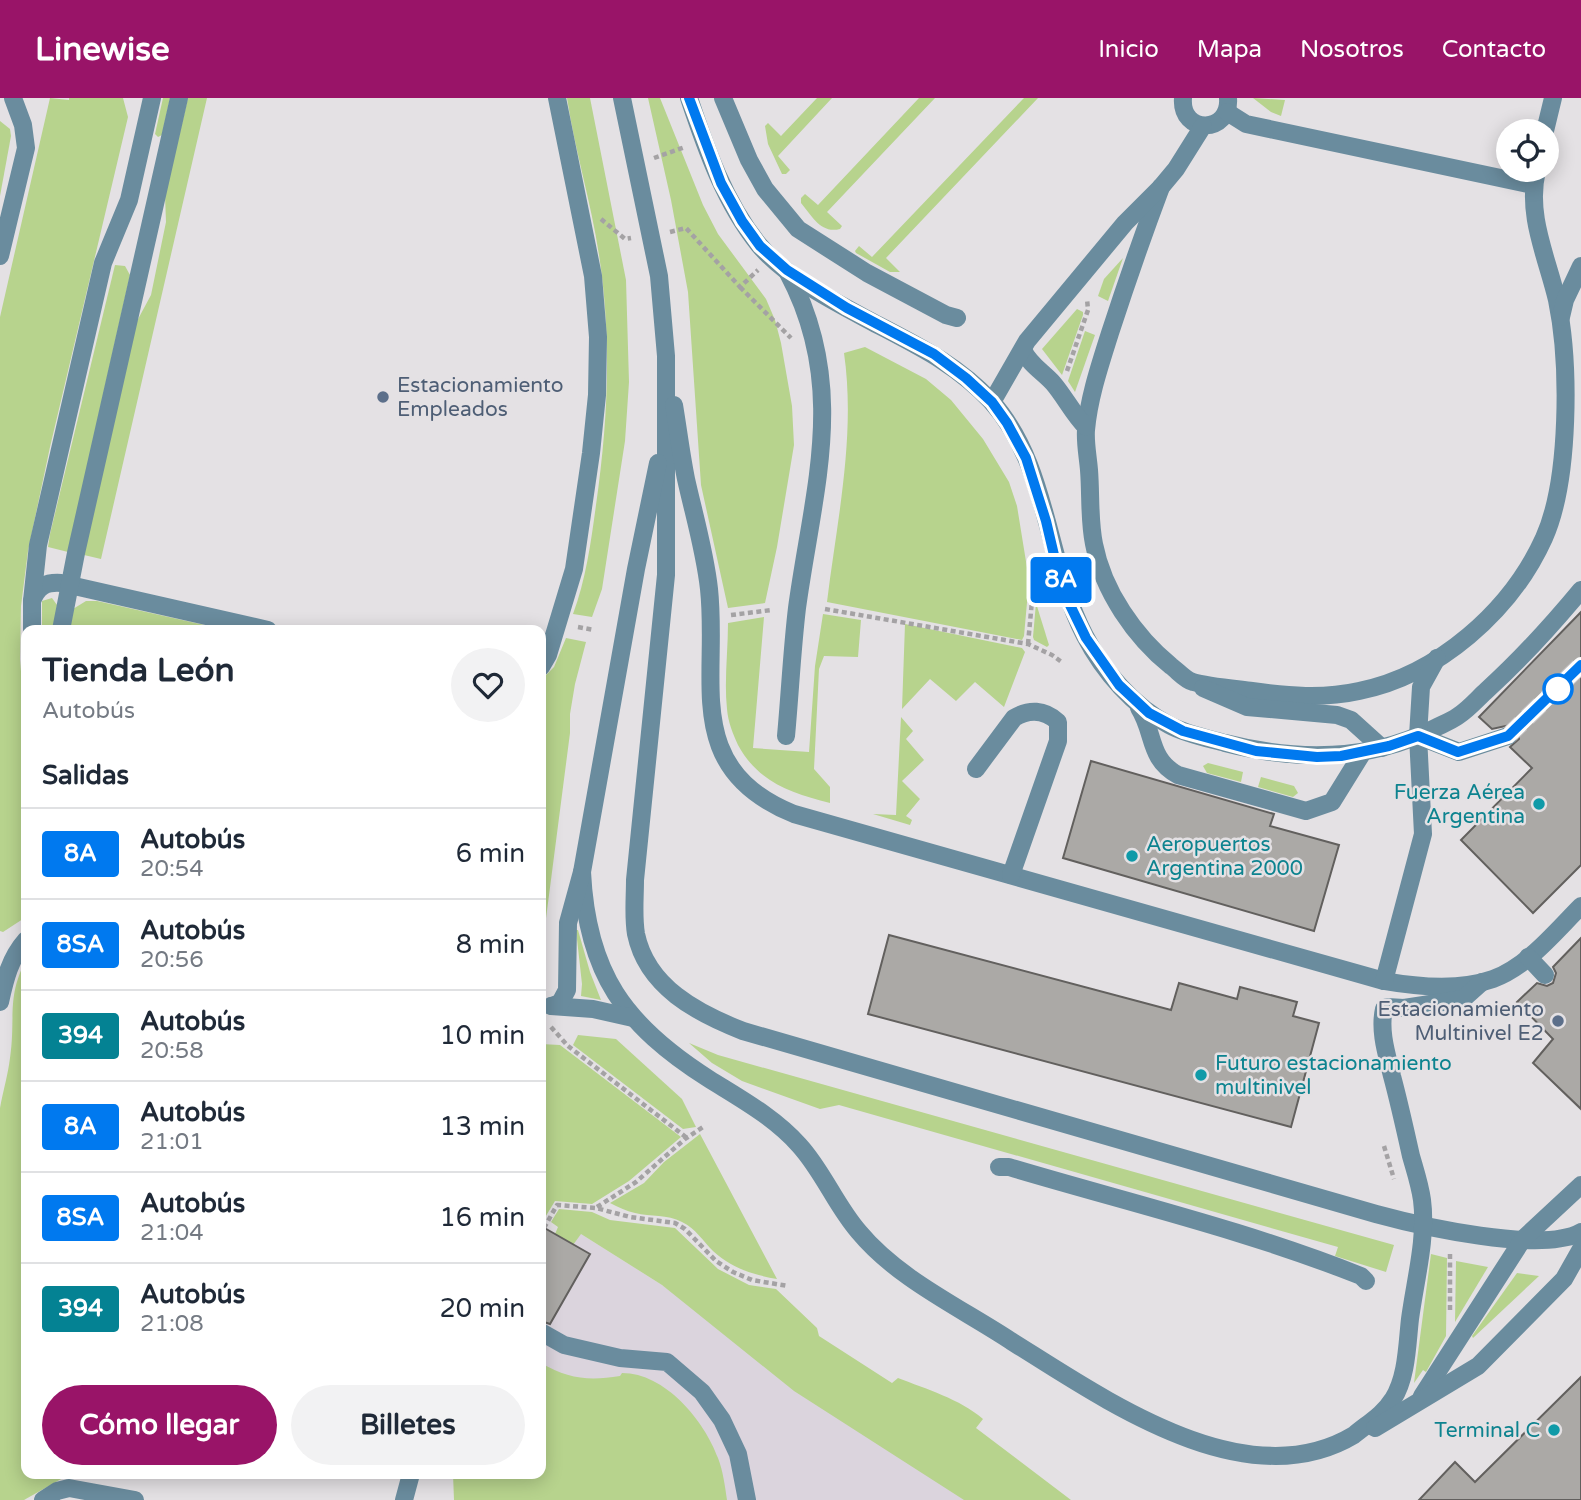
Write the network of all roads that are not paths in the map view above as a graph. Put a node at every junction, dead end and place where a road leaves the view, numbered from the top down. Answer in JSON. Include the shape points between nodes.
{"nodes":[{"id":1,"x":13,"y":98,"type":"edge"},
{"id":2,"x":152,"y":98,"type":"edge"},
{"id":3,"x":179,"y":98,"type":"edge"},
{"id":4,"x":557,"y":98,"type":"edge"},
{"id":5,"x":622,"y":98,"type":"edge"},
{"id":6,"x":689,"y":98,"type":"edge"},
{"id":7,"x":723,"y":98,"type":"edge"},
{"id":8,"x":1183,"y":98,"type":"edge"},
{"id":9,"x":1553,"y":98,"type":"edge"},
{"id":10,"x":1227,"y":105,"type":"edge"},
{"id":11,"x":1548,"y":119,"type":"edge"},
{"id":12,"x":1203,"y":126,"type":"junction"},
{"id":13,"x":1496,"y":170,"type":"edge"},
{"id":14,"x":1535,"y":182,"type":"edge"},
{"id":15,"x":1161,"y":187,"type":"junction"},
{"id":16,"x":129,"y":200,"type":"junction"},
{"id":17,"x":154,"y":205,"type":"junction"},
{"id":18,"x":0,"y":256,"type":"edge"},
{"id":19,"x":1581,"y":266,"type":"edge"},
{"id":20,"x":787,"y":270,"type":"junction"},
{"id":21,"x":957,"y":318,"type":"dead end"},
{"id":22,"x":1560,"y":321,"type":"junction"},
{"id":23,"x":1023,"y":350,"type":"junction"},
{"id":24,"x":666,"y":356,"type":"junction"},
{"id":25,"x":992,"y":402,"type":"junction"},
{"id":26,"x":1086,"y":428,"type":"junction"},
{"id":27,"x":666,"y":429,"type":"junction"},
{"id":28,"x":69,"y":584,"type":"junction"},
{"id":29,"x":1581,"y":590,"type":"edge"},
{"id":30,"x":32,"y":601,"type":"junction"},
{"id":31,"x":32,"y":625,"type":"edge"},
{"id":32,"x":62,"y":625,"type":"edge"},
{"id":33,"x":246,"y":625,"type":"edge"},
{"id":34,"x":1438,"y":657,"type":"junction"},
{"id":35,"x":546,"y":658,"type":"edge"},
{"id":36,"x":1191,"y":682,"type":"junction"},
{"id":37,"x":1136,"y":702,"type":"junction"},
{"id":38,"x":786,"y":736,"type":"dead end"},
{"id":39,"x":1418,"y":736,"type":"junction"},
{"id":40,"x":1508,"y":736,"type":"tunnel mouth"},
{"id":41,"x":1382,"y":748,"type":"junction"},
{"id":42,"x":1363,"y":752,"type":"junction"},
{"id":43,"x":976,"y":769,"type":"dead end"},
{"id":44,"x":582,"y":872,"type":"junction"},
{"id":45,"x":1011,"y":875,"type":"junction"},
{"id":46,"x":1581,"y":906,"type":"edge"},
{"id":47,"x":21,"y":946,"type":"edge"},
{"id":48,"x":1528,"y":957,"type":"junction"},
{"id":49,"x":1545,"y":975,"type":"dead end"},
{"id":50,"x":1384,"y":981,"type":"junction"},
{"id":51,"x":1482,"y":982,"type":"junction"},
{"id":52,"x":0,"y":1002,"type":"edge"},
{"id":53,"x":547,"y":1006,"type":"edge"},
{"id":54,"x":633,"y":1018,"type":"junction"},
{"id":55,"x":999,"y":1167,"type":"dead end"},
{"id":56,"x":1581,"y":1185,"type":"edge"},
{"id":57,"x":1423,"y":1226,"type":"junction"},
{"id":58,"x":1581,"y":1232,"type":"edge"},
{"id":59,"x":1523,"y":1239,"type":"junction"},
{"id":60,"x":1581,"y":1249,"type":"edge"},
{"id":61,"x":1366,"y":1281,"type":"dead end"},
{"id":62,"x":546,"y":1335,"type":"edge"},
{"id":63,"x":1407,"y":1409,"type":"junction"},
{"id":64,"x":1338,"y":1448,"type":"junction"},
{"id":65,"x":410,"y":1479,"type":"edge"},
{"id":66,"x":43,"y":1500,"type":"edge"},
{"id":67,"x":135,"y":1500,"type":"edge"},
{"id":68,"x":404,"y":1500,"type":"edge"},
{"id":69,"x":747,"y":1500,"type":"edge"}],
"edges":[{"from":1,"to":18,"type":"street","via":[[26,148]]},
{"from":2,"to":16,"type":"street"},
{"from":3,"to":17,"type":"street"},
{"from":4,"to":35,"type":"street","via":[[593,276],[597,395],[564,626]]},
{"from":5,"to":24,"type":"street","via":[[659,276]]},
{"from":6,"to":20,"type":"street","via":[[721,183],[742,221],[760,246]]},
{"from":7,"to":21,"type":"street","via":[[749,160],[798,229],[867,273]]},
{"from":8,"to":12,"type":"street","via":[[1185,113]]},
{"from":9,"to":11,"type":"street"},
{"from":10,"to":12,"type":"street","via":[[1217,122]]},
{"from":10,"to":13,"type":"street","via":[[1246,124]]},
{"from":12,"to":15,"type":"street"},
{"from":14,"to":22,"type":"street","via":[[1535,214]]},
{"from":15,"to":23,"type":"street","via":[[1125,223]]},
{"from":15,"to":26,"type":"street","via":[[1094,383]]},
{"from":16,"to":17,"type":"street"},
{"from":16,"to":30,"type":"street","via":[[103,263],[38,545]]},
{"from":17,"to":28,"type":"street"},
{"from":19,"to":22,"type":"street"},
{"from":20,"to":25,"type":"street","via":[[934,354]]},
{"from":20,"to":38,"type":"street","via":[[811,323],[820,374],[822,445],[797,608]]},
{"from":22,"to":34,"type":"street","via":[[1565,422],[1555,510],[1513,590],[1489,619]]},
{"from":23,"to":25,"type":"street"},
{"from":23,"to":26,"type":"street"},
{"from":24,"to":27,"type":"street"},
{"from":24,"to":45,"type":"street","via":[[709,589],[711,716],[717,739],[741,781],[755,795],[794,814]]},
{"from":25,"to":37,"type":"street","via":[[1026,458],[1069,603],[1101,662]]},
{"from":26,"to":36,"type":"street","via":[[1099,562],[1133,626]]},
{"from":27,"to":44,"type":"street"},
{"from":27,"to":57,"type":"street","via":[[666,575],[634,913],[645,959],[675,996],[743,1031]]},
{"from":28,"to":30,"type":"street","via":[[42,585]]},
{"from":28,"to":32,"type":"street"},
{"from":28,"to":33,"type":"street"},
{"from":29,"to":39,"type":"street","via":[[1513,666],[1458,717]]},
{"from":30,"to":31,"type":"street"},
{"from":34,"to":36,"type":"street","via":[[1382,685],[1338,695],[1293,696]]},
{"from":34,"to":39,"type":"street","via":[[1421,687]]},
{"from":36,"to":41,"type":"street","via":[[1247,706],[1337,715],[1351,720]]},
{"from":37,"to":42,"type":"street","via":[[1168,725],[1256,751],[1317,757]]},
{"from":37,"to":42,"type":"street","via":[[1160,761],[1169,770],[1306,811],[1332,802]]},
{"from":39,"to":40,"type":"street","via":[[1458,752]]},
{"from":39,"to":41,"type":"street"},
{"from":39,"to":50,"type":"street","via":[[1423,834]]},
{"from":41,"to":42,"type":"street"},
{"from":43,"to":45,"type":"street","via":[[1014,718],[1032,710],[1058,722],[1058,741]]},
{"from":44,"to":53,"type":"street","via":[[568,923],[567,990],[560,1003]]},
{"from":44,"to":54,"type":"street","via":[[587,921],[600,965],[612,991]]},
{"from":45,"to":50,"type":"street"},
{"from":46,"to":48,"type":"street"},
{"from":47,"to":52,"type":"street","via":[[6,971]]},
{"from":48,"to":49,"type":"street"},
{"from":48,"to":51,"type":"street"},
{"from":50,"to":51,"type":"street","via":[[1430,987]]},
{"from":51,"to":57,"type":"street","via":[[1463,999],[1387,1007],[1382,1016],[1422,1199]]},
{"from":53,"to":54,"type":"street"},
{"from":54,"to":64,"type":"street","via":[[706,1077],[778,1125],[801,1147],[859,1232],[904,1273],[1112,1406],[1192,1451],[1223,1461],[1281,1465]]},
{"from":55,"to":61,"type":"street","via":[[1251,1237]]},
{"from":56,"to":59,"type":"street"},
{"from":57,"to":59,"type":"street"},
{"from":57,"to":64,"type":"street","via":[[1401,1383],[1390,1404]]},
{"from":58,"to":59,"type":"street","via":[[1563,1240]]},
{"from":59,"to":63,"type":"street","via":[[1429,1387]]},
{"from":60,"to":63,"type":"street","via":[[1564,1279],[1478,1366]]},
{"from":62,"to":69,"type":"street","via":[[564,1345],[620,1358],[667,1362],[702,1392],[722,1420],[738,1454]]},
{"from":63,"to":64,"type":"street"},
{"from":65,"to":68,"type":"street"},
{"from":66,"to":67,"type":"street","via":[[69,1488]]}]}
